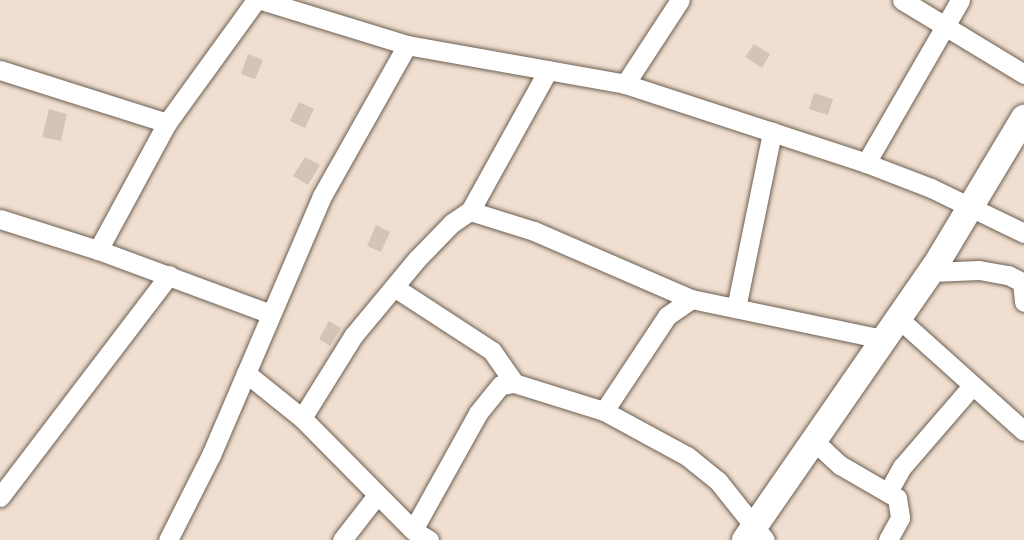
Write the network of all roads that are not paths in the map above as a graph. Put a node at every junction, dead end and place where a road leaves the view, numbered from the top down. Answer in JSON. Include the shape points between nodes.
{"nodes":[{"id":1,"x":680,"y":0,"type":"edge"},
{"id":2,"x":902,"y":0,"type":"edge"},
{"id":3,"x":960,"y":0,"type":"edge"},
{"id":4,"x":264,"y":1,"type":"edge"},
{"id":5,"x":944,"y":26,"type":"junction"},
{"id":6,"x":407,"y":45,"type":"junction"},
{"id":7,"x":0,"y":70,"type":"edge"},
{"id":8,"x":548,"y":70,"type":"junction"},
{"id":9,"x":1024,"y":74,"type":"edge"},
{"id":10,"x":625,"y":83,"type":"junction"},
{"id":11,"x":1024,"y":118,"type":"edge"},
{"id":12,"x":167,"y":123,"type":"junction"},
{"id":13,"x":772,"y":132,"type":"junction"},
{"id":14,"x":866,"y":163,"type":"junction"},
{"id":15,"x":970,"y":205,"type":"junction"},
{"id":16,"x":471,"y":211,"type":"junction"},
{"id":17,"x":0,"y":219,"type":"edge"},
{"id":18,"x":1024,"y":233,"type":"edge"},
{"id":19,"x":98,"y":250,"type":"junction"},
{"id":20,"x":931,"y":272,"type":"junction"},
{"id":21,"x":169,"y":275,"type":"junction"},
{"id":22,"x":394,"y":287,"type":"junction"},
{"id":23,"x":691,"y":299,"type":"junction"},
{"id":24,"x":1024,"y":302,"type":"edge"},
{"id":25,"x":736,"y":308,"type":"junction"},
{"id":26,"x":268,"y":313,"type":"junction"},
{"id":27,"x":891,"y":329,"type":"junction"},
{"id":28,"x":246,"y":373,"type":"junction"},
{"id":29,"x":514,"y":383,"type":"junction"},
{"id":30,"x":972,"y":386,"type":"junction"},
{"id":31,"x":604,"y":411,"type":"junction"},
{"id":32,"x":302,"y":418,"type":"junction"},
{"id":33,"x":1024,"y":431,"type":"edge"},
{"id":34,"x":814,"y":441,"type":"junction"},
{"id":35,"x":888,"y":492,"type":"junction"},
{"id":36,"x":377,"y":495,"type":"junction"},
{"id":37,"x":0,"y":497,"type":"edge"},
{"id":38,"x":421,"y":535,"type":"edge"},
{"id":39,"x":754,"y":536,"type":"edge"},
{"id":40,"x":168,"y":540,"type":"edge"},
{"id":41,"x":342,"y":540,"type":"edge"},
{"id":42,"x":888,"y":540,"type":"edge"}],
"edges":[{"from":1,"to":10,"type":"street"},
{"from":2,"to":5,"type":"street"},
{"from":3,"to":5,"type":"street"},
{"from":4,"to":6,"type":"street"},
{"from":4,"to":12,"type":"street"},
{"from":5,"to":9,"type":"street"},
{"from":5,"to":14,"type":"street"},
{"from":6,"to":8,"type":"street"},
{"from":6,"to":26,"type":"street","via":[[322,196]]},
{"from":7,"to":12,"type":"street"},
{"from":8,"to":10,"type":"street"},
{"from":8,"to":16,"type":"street"},
{"from":10,"to":13,"type":"street"},
{"from":11,"to":15,"type":"street"},
{"from":12,"to":19,"type":"street"},
{"from":13,"to":14,"type":"street"},
{"from":13,"to":25,"type":"street"},
{"from":14,"to":15,"type":"street"},
{"from":15,"to":18,"type":"street"},
{"from":15,"to":20,"type":"street"},
{"from":16,"to":22,"type":"street","via":[[452,223]]},
{"from":16,"to":23,"type":"street","via":[[534,231]]},
{"from":17,"to":19,"type":"street"},
{"from":19,"to":21,"type":"street"},
{"from":20,"to":24,"type":"street","via":[[979,270],[1007,275],[1022,282]]},
{"from":20,"to":27,"type":"street"},
{"from":21,"to":26,"type":"street"},
{"from":21,"to":37,"type":"street"},
{"from":22,"to":29,"type":"street","via":[[492,351]]},
{"from":22,"to":32,"type":"street","via":[[353,336]]},
{"from":23,"to":25,"type":"street"},
{"from":23,"to":31,"type":"street","via":[[667,316]]},
{"from":25,"to":27,"type":"street"},
{"from":26,"to":28,"type":"street"},
{"from":27,"to":30,"type":"street"},
{"from":27,"to":34,"type":"street"},
{"from":28,"to":32,"type":"street"},
{"from":28,"to":40,"type":"street"},
{"from":29,"to":31,"type":"street"},
{"from":29,"to":38,"type":"street","via":[[501,386],[478,413]]},
{"from":30,"to":33,"type":"street"},
{"from":30,"to":35,"type":"street","via":[[902,467]]},
{"from":31,"to":39,"type":"street","via":[[709,473]]},
{"from":32,"to":36,"type":"street"},
{"from":34,"to":35,"type":"street","via":[[840,465]]},
{"from":34,"to":39,"type":"street"},
{"from":35,"to":42,"type":"street","via":[[901,505],[900,518]]},
{"from":36,"to":38,"type":"street"},
{"from":36,"to":41,"type":"street"}]}
